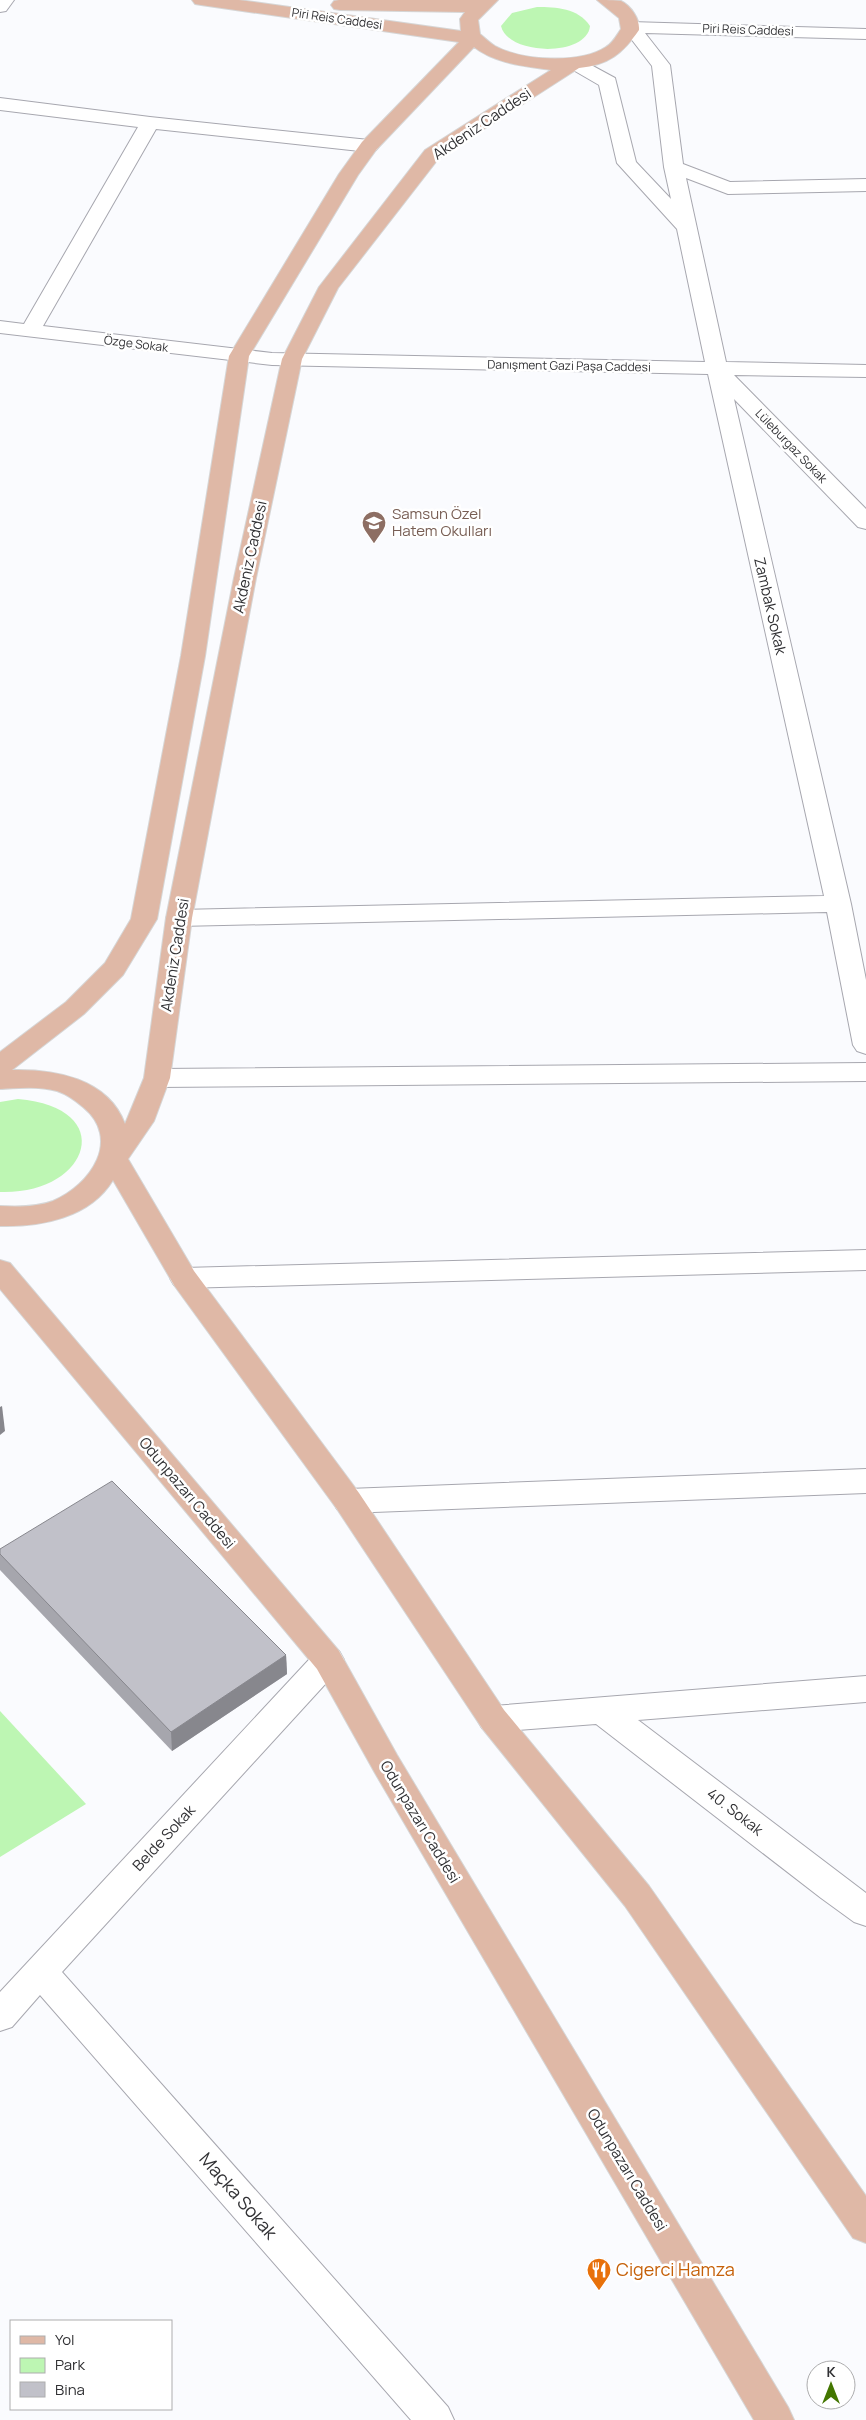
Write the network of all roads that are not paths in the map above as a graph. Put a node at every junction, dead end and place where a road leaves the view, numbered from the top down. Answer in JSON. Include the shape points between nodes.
{"nodes":[{"id":1,"x":5,"y":0,"type":"edge"},
{"id":2,"x":201,"y":0,"type":"edge"},
{"id":3,"x":606,"y":0,"type":"edge"},
{"id":4,"x":637,"y":0,"type":"edge"},
{"id":5,"x":221,"y":3,"type":"junction"},
{"id":6,"x":483,"y":3,"type":"edge"},
{"id":7,"x":0,"y":7,"type":"edge"},
{"id":8,"x":630,"y":23,"type":"junction"},
{"id":9,"x":866,"y":34,"type":"edge"},
{"id":10,"x":473,"y":38,"type":"junction"},
{"id":11,"x":574,"y":63,"type":"junction"},
{"id":12,"x":0,"y":104,"type":"edge"},
{"id":13,"x":150,"y":123,"type":"junction"},
{"id":14,"x":369,"y":146,"type":"junction"},
{"id":15,"x":674,"y":167,"type":"junction"},
{"id":16,"x":866,"y":185,"type":"edge"},
{"id":17,"x":686,"y":228,"type":"junction"},
{"id":18,"x":0,"y":327,"type":"edge"},
{"id":19,"x":30,"y":331,"type":"junction"},
{"id":20,"x":239,"y":356,"type":"junction"},
{"id":21,"x":282,"y":359,"type":"junction"},
{"id":22,"x":717,"y":369,"type":"junction"},
{"id":23,"x":866,"y":371,"type":"edge"},
{"id":24,"x":866,"y":522,"type":"edge"},
{"id":25,"x":838,"y":904,"type":"junction"},
{"id":26,"x":179,"y":918,"type":"junction"},
{"id":27,"x":866,"y":1045,"type":"edge"},
{"id":28,"x":0,"y":1066,"type":"edge"},
{"id":29,"x":866,"y":1072,"type":"edge"},
{"id":30,"x":157,"y":1078,"type":"junction"},
{"id":31,"x":0,"y":1080,"type":"edge"},
{"id":32,"x":114,"y":1158,"type":"junction"},
{"id":33,"x":0,"y":1216,"type":"edge"},
{"id":34,"x":866,"y":1260,"type":"edge"},
{"id":35,"x":0,"y":1270,"type":"edge"},
{"id":36,"x":184,"y":1278,"type":"junction"},
{"id":37,"x":866,"y":1480,"type":"edge"},
{"id":38,"x":348,"y":1500,"type":"junction"},
{"id":39,"x":328,"y":1660,"type":"junction"},
{"id":40,"x":866,"y":1690,"type":"edge"},
{"id":41,"x":604,"y":1712,"type":"junction"},
{"id":42,"x":493,"y":1719,"type":"junction"},
{"id":43,"x":866,"y":1912,"type":"edge"},
{"id":44,"x":41,"y":1972,"type":"junction"},
{"id":45,"x":0,"y":2016,"type":"edge"},
{"id":46,"x":866,"y":2226,"type":"edge"},
{"id":47,"x":435,"y":2420,"type":"edge"},
{"id":48,"x":775,"y":2420,"type":"edge"}],
"edges":[{"from":1,"to":7,"type":"street"},
{"from":2,"to":5,"type":"main road","name":"Piri Reis Caddesi"},
{"from":3,"to":8,"type":"main road","via":[[620,9]]},
{"from":4,"to":8,"type":"main road"},
{"from":5,"to":6,"type":"main road"},
{"from":5,"to":10,"type":"main road","name":"Piri Reis Caddesi"},
{"from":6,"to":10,"type":"main road","via":[[468,19]]},
{"from":8,"to":9,"type":"street","name":"Piri Reis Caddesi"},
{"from":8,"to":11,"type":"main road","via":[[627,38],[616,49],[598,58]]},
{"from":8,"to":15,"type":"street","name":"Zambak Sokak","via":[[662,65]]},
{"from":10,"to":11,"type":"main road","via":[[498,56],[522,62]]},
{"from":10,"to":14,"type":"main road"},
{"from":11,"to":17,"type":"street","via":[[608,82],[627,163]]},
{"from":11,"to":21,"type":"main road","name":"Akdeniz Caddesi","via":[[432,154],[329,287]]},
{"from":12,"to":13,"type":"street"},
{"from":13,"to":14,"type":"street"},
{"from":13,"to":19,"type":"street"},
{"from":14,"to":20,"type":"main road"},
{"from":15,"to":16,"type":"street","via":[[728,188]]},
{"from":15,"to":17,"type":"street","name":"Zambak Sokak"},
{"from":17,"to":22,"type":"street","name":"Zambak Sokak"},
{"from":18,"to":19,"type":"street","name":"Özge Sokak"},
{"from":19,"to":20,"type":"street","name":"Özge Sokak"},
{"from":20,"to":21,"type":"street","name":"Özge Sokak"},
{"from":20,"to":28,"type":"main road","via":[[193,656],[144,919],[114,969],[75,1008]]},
{"from":21,"to":22,"type":"street","name":"Danışment Gazi Paşa Caddesi"},
{"from":21,"to":26,"type":"main road","name":"Akdeniz Caddesi","via":[[245,578]]},
{"from":22,"to":23,"type":"street","name":"Danışment Gazi Paşa Caddesi"},
{"from":22,"to":24,"type":"street","name":"Lüleburgaz Sokak"},
{"from":22,"to":25,"type":"street","name":"Zambak Sokak"},
{"from":25,"to":26,"type":"street"},
{"from":25,"to":27,"type":"street","name":"Zambak Sokak"},
{"from":26,"to":30,"type":"main road","name":"Akdeniz Caddesi"},
{"from":29,"to":30,"type":"street"},
{"from":30,"to":32,"type":"main road","name":"Akdeniz Caddesi","via":[[141,1121]]},
{"from":31,"to":32,"type":"main road","via":[[31,1078],[62,1084],[88,1096],[106,1113],[115,1135]]},
{"from":32,"to":33,"type":"main road","name":"Akdeniz Caddesi","via":[[96,1185],[64,1206],[23,1217]]},
{"from":32,"to":36,"type":"main road"},
{"from":34,"to":36,"type":"street"},
{"from":35,"to":39,"type":"main road","name":"Odunpazarı Caddesi"},
{"from":36,"to":38,"type":"main road"},
{"from":37,"to":38,"type":"street"},
{"from":38,"to":42,"type":"main road"},
{"from":39,"to":44,"type":"street","name":"Belde Sokak"},
{"from":39,"to":48,"type":"main road","name":"Odunpazarı Caddesi","via":[[391,1773]]},
{"from":40,"to":41,"type":"street"},
{"from":41,"to":42,"type":"street"},
{"from":41,"to":43,"type":"street","name":"40. Sokak"},
{"from":42,"to":46,"type":"main road","via":[[637,1896]]},
{"from":44,"to":45,"type":"street","name":"Belde Sokak"},
{"from":44,"to":47,"type":"street","name":"Maçka Sokak"}]}
